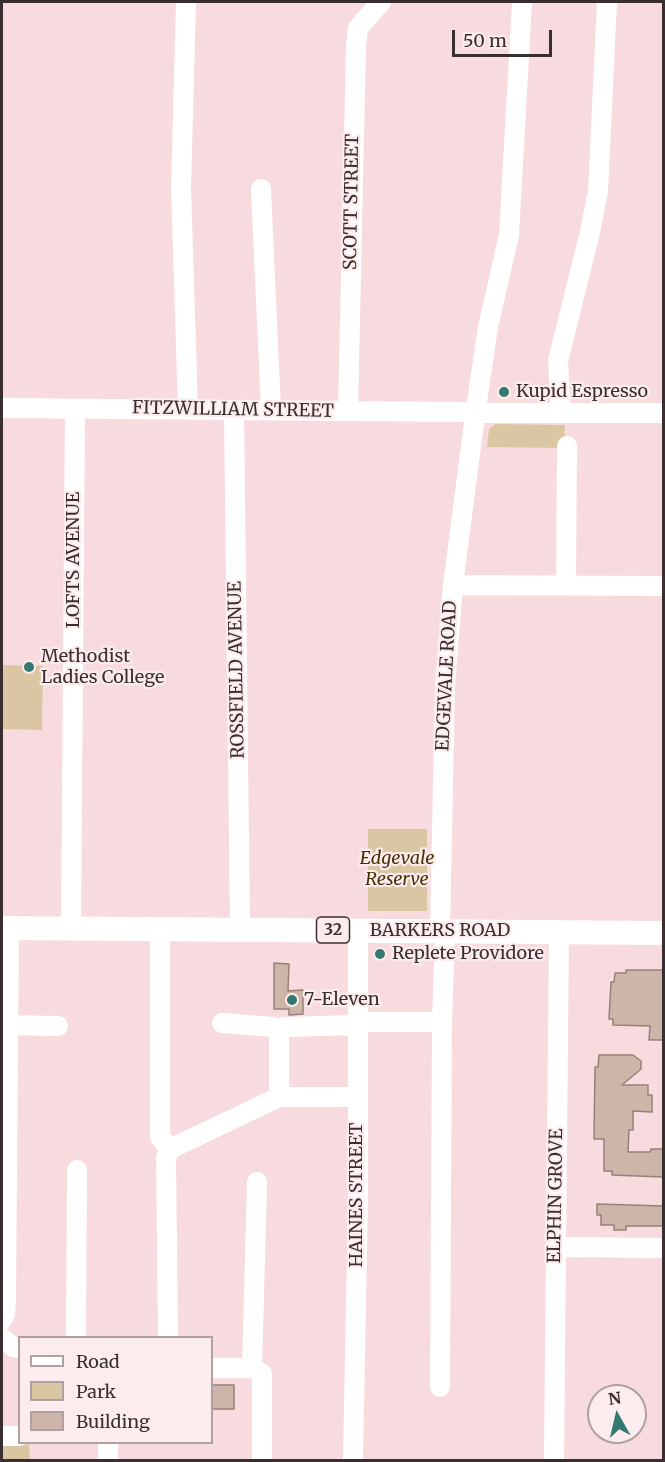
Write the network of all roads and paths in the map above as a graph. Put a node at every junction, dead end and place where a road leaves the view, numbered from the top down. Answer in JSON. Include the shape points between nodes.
{"nodes":[{"id":1,"x":186,"y":2,"type":"edge"},
{"id":2,"x":381,"y":2,"type":"edge"},
{"id":3,"x":522,"y":2,"type":"edge"},
{"id":4,"x":607,"y":2,"type":"edge"},
{"id":5,"x":261,"y":189,"type":"dead end"},
{"id":6,"x":2,"y":408,"type":"edge"},
{"id":7,"x":75,"y":409,"type":"junction"},
{"id":8,"x":188,"y":409,"type":"junction"},
{"id":9,"x":234,"y":410,"type":"junction"},
{"id":10,"x":271,"y":410,"type":"junction"},
{"id":11,"x":348,"y":411,"type":"junction"},
{"id":12,"x":476,"y":412,"type":"junction"},
{"id":13,"x":561,"y":413,"type":"junction"},
{"id":14,"x":663,"y":413,"type":"edge"},
{"id":15,"x":567,"y":446,"type":"dead end"},
{"id":16,"x":453,"y":585,"type":"junction"},
{"id":17,"x":566,"y":585,"type":"junction"},
{"id":18,"x":663,"y":586,"type":"edge"},
{"id":19,"x":5,"y":928,"type":"edge"},
{"id":20,"x":71,"y":928,"type":"junction"},
{"id":21,"x":160,"y":929,"type":"junction"},
{"id":22,"x":240,"y":930,"type":"junction"},
{"id":23,"x":358,"y":930,"type":"junction"},
{"id":24,"x":443,"y":931,"type":"junction"},
{"id":25,"x":560,"y":932,"type":"junction"},
{"id":26,"x":663,"y":933,"type":"edge"},
{"id":27,"x":442,"y":1022,"type":"junction"},
{"id":28,"x":222,"y":1023,"type":"dead end"},
{"id":29,"x":358,"y":1024,"type":"junction"},
{"id":30,"x":5,"y":1025,"type":"edge"},
{"id":31,"x":58,"y":1026,"type":"dead end"},
{"id":32,"x":279,"y":1032,"type":"junction"},
{"id":33,"x":357,"y":1096,"type":"junction"},
{"id":34,"x":279,"y":1097,"type":"junction"},
{"id":35,"x":170,"y":1149,"type":"junction"},
{"id":36,"x":77,"y":1170,"type":"dead end"},
{"id":37,"x":257,"y":1182,"type":"dead end"},
{"id":38,"x":555,"y":1247,"type":"junction"},
{"id":39,"x":663,"y":1248,"type":"edge"},
{"id":40,"x":2,"y":1320,"type":"edge"},
{"id":41,"x":76,"y":1336,"type":"edge"},
{"id":42,"x":168,"y":1336,"type":"edge"},
{"id":43,"x":2,"y":1338,"type":"edge"},
{"id":44,"x":18,"y":1348,"type":"edge"},
{"id":45,"x":213,"y":1368,"type":"edge"},
{"id":46,"x":254,"y":1369,"type":"junction"},
{"id":47,"x":440,"y":1387,"type":"dead end"},
{"id":48,"x":2,"y":1436,"type":"edge"},
{"id":49,"x":18,"y":1436,"type":"edge"},
{"id":50,"x":108,"y":1444,"type":"edge"},
{"id":51,"x":108,"y":1461,"type":"edge"},
{"id":52,"x":262,"y":1461,"type":"edge"},
{"id":53,"x":353,"y":1461,"type":"edge"},
{"id":54,"x":554,"y":1461,"type":"edge"}],
"edges":[{"from":1,"to":8,"type":"street","via":[[181,188]]},
{"from":2,"to":11,"type":"street","name":"SCOTT STREET","via":[[358,28],[356,47]]},
{"from":3,"to":12,"type":"street","name":"EDGEVALE ROAD","via":[[509,235],[488,327]]},
{"from":4,"to":13,"type":"street","via":[[598,191],[558,361]]},
{"from":5,"to":10,"type":"street"},
{"from":6,"to":7,"type":"street","name":"FITZWILLIAM STREET"},
{"from":7,"to":8,"type":"street","name":"FITZWILLIAM STREET"},
{"from":7,"to":20,"type":"street","name":"LOFTS AVENUE"},
{"from":8,"to":9,"type":"street","name":"FITZWILLIAM STREET"},
{"from":9,"to":10,"type":"street","name":"FITZWILLIAM STREET"},
{"from":9,"to":22,"type":"street","name":"ROSSFIELD AVENUE"},
{"from":10,"to":11,"type":"street","name":"FITZWILLIAM STREET"},
{"from":11,"to":12,"type":"street","name":"FITZWILLIAM STREET"},
{"from":12,"to":13,"type":"street","name":"FITZWILLIAM STREET"},
{"from":12,"to":16,"type":"street","name":"EDGEVALE ROAD"},
{"from":13,"to":14,"type":"street","name":"FITZWILLIAM STREET"},
{"from":15,"to":17,"type":"street"},
{"from":16,"to":17,"type":"street"},
{"from":16,"to":24,"type":"street","name":"EDGEVALE ROAD","via":[[445,686]]},
{"from":17,"to":18,"type":"street"},
{"from":19,"to":20,"type":"main road","name":"BARKERS ROAD","number":"32"},
{"from":19,"to":30,"type":"street"},
{"from":20,"to":21,"type":"main road","name":"BARKERS ROAD","number":"32"},
{"from":21,"to":22,"type":"main road","name":"BARKERS ROAD","number":"32"},
{"from":21,"to":35,"type":"street","via":[[160,1137]]},
{"from":22,"to":23,"type":"main road","name":"BARKERS ROAD","number":"32"},
{"from":23,"to":24,"type":"main road","name":"BARKERS ROAD","number":"32"},
{"from":23,"to":29,"type":"street","name":"HAINES STREET"},
{"from":24,"to":25,"type":"main road","name":"BARKERS ROAD","number":"32"},
{"from":24,"to":27,"type":"street","name":"EDGEVALE ROAD"},
{"from":25,"to":26,"type":"main road","name":"BARKERS ROAD","number":"32"},
{"from":25,"to":38,"type":"street","name":"ELPHIN GROVE"},
{"from":27,"to":29,"type":"street"},
{"from":27,"to":47,"type":"street","name":"EDGEVALE ROAD"},
{"from":28,"to":32,"type":"street","via":[[273,1027]]},
{"from":29,"to":32,"type":"street","via":[[284,1027]]},
{"from":29,"to":33,"type":"street","name":"HAINES STREET"},
{"from":30,"to":31,"type":"street"},
{"from":30,"to":40,"type":"street","via":[[6,1300]]},
{"from":32,"to":34,"type":"street"},
{"from":33,"to":34,"type":"street"},
{"from":33,"to":53,"type":"street","name":"HAINES STREET"},
{"from":34,"to":35,"type":"street"},
{"from":35,"to":42,"type":"street","via":[[166,1156]]},
{"from":36,"to":41,"type":"street"},
{"from":37,"to":46,"type":"street"},
{"from":38,"to":39,"type":"street"},
{"from":38,"to":54,"type":"street","name":"ELPHIN GROVE"},
{"from":43,"to":44,"type":"street"},
{"from":45,"to":46,"type":"street"},
{"from":46,"to":52,"type":"street","via":[[262,1374]]},
{"from":48,"to":49,"type":"street"},
{"from":50,"to":51,"type":"street"}]}
